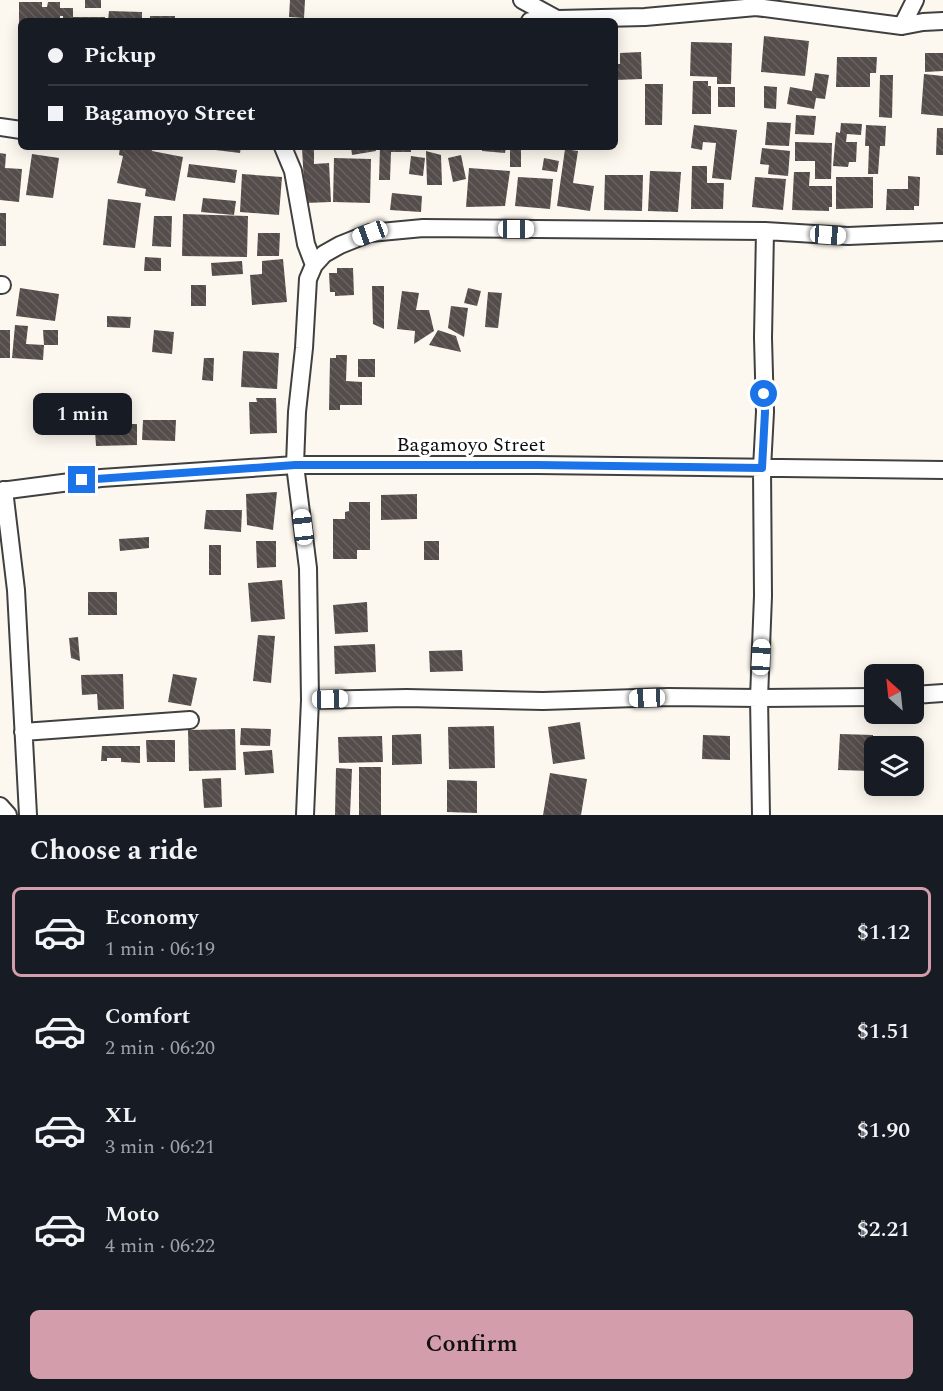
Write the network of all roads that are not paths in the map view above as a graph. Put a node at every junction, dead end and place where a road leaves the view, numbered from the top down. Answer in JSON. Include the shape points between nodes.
{"nodes":[{"id":1,"x":522,"y":0,"type":"edge"},
{"id":2,"x":915,"y":0,"type":"edge"},
{"id":3,"x":556,"y":18,"type":"edge"},
{"id":4,"x":602,"y":18,"type":"edge"},
{"id":5,"x":943,"y":21,"type":"edge"},
{"id":6,"x":902,"y":26,"type":"junction"},
{"id":7,"x":0,"y":127,"type":"edge"},
{"id":8,"x":18,"y":129,"type":"edge"},
{"id":9,"x":285,"y":150,"type":"edge"},
{"id":10,"x":765,"y":231,"type":"junction"},
{"id":11,"x":943,"y":232,"type":"edge"},
{"id":12,"x":314,"y":265,"type":"junction"},
{"id":13,"x":295,"y":465,"type":"junction"},
{"id":14,"x":762,"y":468,"type":"junction"},
{"id":15,"x":943,"y":470,"type":"edge"},
{"id":16,"x":2,"y":491,"type":"edge"},
{"id":17,"x":943,"y":693,"type":"edge"},
{"id":18,"x":924,"y":694,"type":"edge"},
{"id":19,"x":864,"y":697,"type":"edge"},
{"id":20,"x":759,"y":698,"type":"junction"},
{"id":21,"x":310,"y":700,"type":"junction"},
{"id":22,"x":190,"y":720,"type":"dead end"},
{"id":23,"x":23,"y":732,"type":"junction"},
{"id":24,"x":0,"y":806,"type":"edge"},
{"id":25,"x":8,"y":815,"type":"edge"},
{"id":26,"x":28,"y":815,"type":"edge"},
{"id":27,"x":305,"y":815,"type":"edge"},
{"id":28,"x":760,"y":815,"type":"edge"}],
"edges":[{"from":1,"to":3,"type":"street"},
{"from":2,"to":6,"type":"street"},
{"from":4,"to":6,"type":"street","via":[[756,7]]},
{"from":5,"to":6,"type":"street"},
{"from":7,"to":8,"type":"street"},
{"from":9,"to":12,"type":"street"},
{"from":10,"to":11,"type":"street","via":[[848,236]]},
{"from":10,"to":12,"type":"street","via":[[423,228],[370,233],[324,254]]},
{"from":10,"to":14,"type":"street"},
{"from":12,"to":13,"type":"street","via":[[308,279]]},
{"from":13,"to":14,"type":"street","name":"Bagamoyo Street"},
{"from":13,"to":16,"type":"street","name":"Bagamoyo Street","via":[[101,478]]},
{"from":13,"to":21,"type":"street","via":[[308,568]]},
{"from":14,"to":15,"type":"street","name":"Bagamoyo Street"},
{"from":14,"to":20,"type":"street"},
{"from":16,"to":23,"type":"street","via":[[16,590]]},
{"from":17,"to":18,"type":"street"},
{"from":19,"to":20,"type":"street"},
{"from":20,"to":21,"type":"street"},
{"from":20,"to":28,"type":"street"},
{"from":21,"to":27,"type":"street"},
{"from":22,"to":23,"type":"street"},
{"from":23,"to":26,"type":"street"},
{"from":24,"to":25,"type":"street"}]}
